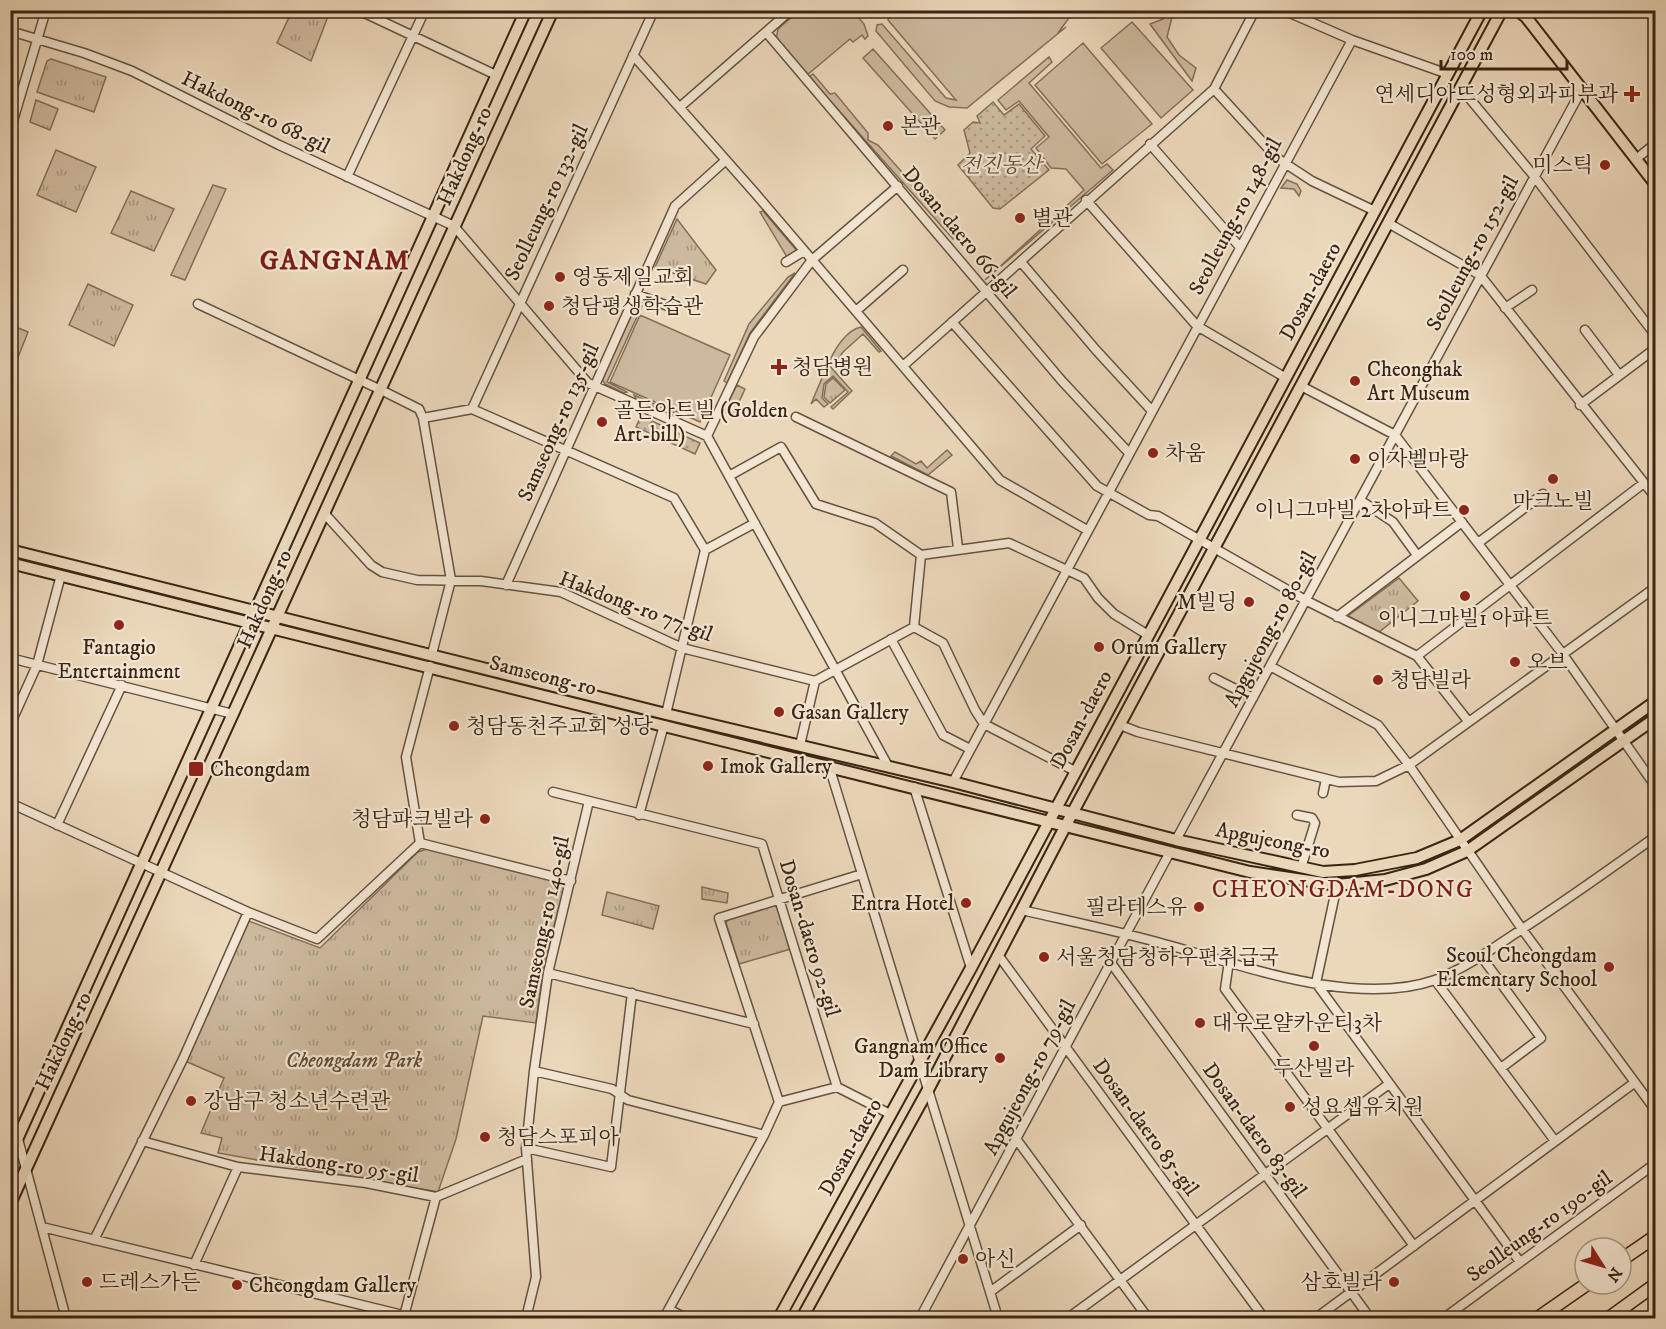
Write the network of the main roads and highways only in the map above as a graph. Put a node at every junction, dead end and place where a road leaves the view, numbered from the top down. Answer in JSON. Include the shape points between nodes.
{"nodes":[{"id":1,"x":526,"y":10,"type":"edge"},
{"id":2,"x":553,"y":10,"type":"edge"},
{"id":3,"x":1482,"y":10,"type":"edge"},
{"id":4,"x":1502,"y":10,"type":"edge"},
{"id":5,"x":1517,"y":10,"type":"edge"},
{"id":6,"x":1656,"y":185,"type":"edge"},
{"id":7,"x":10,"y":550,"type":"edge"},
{"id":8,"x":10,"y":563,"type":"edge"},
{"id":9,"x":256,"y":611,"type":"junction"},
{"id":10,"x":250,"y":622,"type":"junction"},
{"id":11,"x":276,"y":623,"type":"junction"},
{"id":12,"x":1656,"y":701,"type":"edge"},
{"id":13,"x":1656,"y":718,"type":"edge"},
{"id":14,"x":665,"y":720,"type":"junction"},
{"id":15,"x":1055,"y":808,"type":"junction"},
{"id":16,"x":1072,"y":813,"type":"junction"},
{"id":17,"x":1049,"y":820,"type":"junction"},
{"id":18,"x":1066,"y":825,"type":"junction"},
{"id":19,"x":10,"y":1155,"type":"edge"},
{"id":20,"x":10,"y":1204,"type":"edge"},
{"id":21,"x":1656,"y":1236,"type":"edge"},
{"id":22,"x":1633,"y":1252,"type":"edge"},
{"id":23,"x":1656,"y":1284,"type":"edge"},
{"id":24,"x":1573,"y":1294,"type":"edge"},
{"id":25,"x":779,"y":1318,"type":"edge"},
{"id":26,"x":802,"y":1318,"type":"edge"},
{"id":27,"x":1538,"y":1318,"type":"edge"},
{"id":28,"x":1609,"y":1318,"type":"edge"}],
"edges":[{"from":1,"to":9,"type":"main road","name":"Hakdong-ro","via":[[363,381]]},
{"from":2,"to":11,"type":"main road","name":"Hakdong-ro"},
{"from":3,"to":15,"type":"main road","name":"Dosan-daero"},
{"from":4,"to":16,"type":"main road","name":"Dosan-daero"},
{"from":5,"to":6,"type":"main road"},
{"from":7,"to":9,"type":"main road","name":"Samseong-ro"},
{"from":8,"to":10,"type":"main road","name":"Samseong-ro"},
{"from":9,"to":10,"type":"main road","name":"Hakdong-ro"},
{"from":9,"to":11,"type":"main road","name":"Samseong-ro"},
{"from":10,"to":11,"type":"main road","name":"Samseong-ro"},
{"from":10,"to":19,"type":"main road","name":"Hakdong-ro"},
{"from":11,"to":14,"type":"main road","name":"Samseong-ro"},
{"from":11,"to":20,"type":"main road","name":"Hakdong-ro"},
{"from":12,"to":16,"type":"main road","name":"Apgujeong-ro","via":[[1460,840],[1418,858],[1386,865],[1323,872]]},
{"from":13,"to":18,"type":"main road","name":"Apgujeong-ro","via":[[1467,850],[1385,880],[1337,885],[1250,872]]},
{"from":14,"to":15,"type":"main road","name":"Samseong-ro","via":[[800,746]]},
{"from":14,"to":17,"type":"main road","name":"Samseong-ro","via":[[829,766]]},
{"from":15,"to":16,"type":"main road","name":"Apgujeong-ro"},
{"from":15,"to":17,"type":"main road","name":"Dosan-daero"},
{"from":16,"to":18,"type":"main road","name":"Dosan-daero"},
{"from":17,"to":18,"type":"main road","name":"Samseong-ro"},
{"from":17,"to":25,"type":"main road","name":"Dosan-daero"},
{"from":18,"to":26,"type":"main road","name":"Dosan-daero","via":[[929,1088]]},
{"from":21,"to":22,"type":"highway"},
{"from":23,"to":28,"type":"highway"},
{"from":24,"to":27,"type":"highway"}]}
